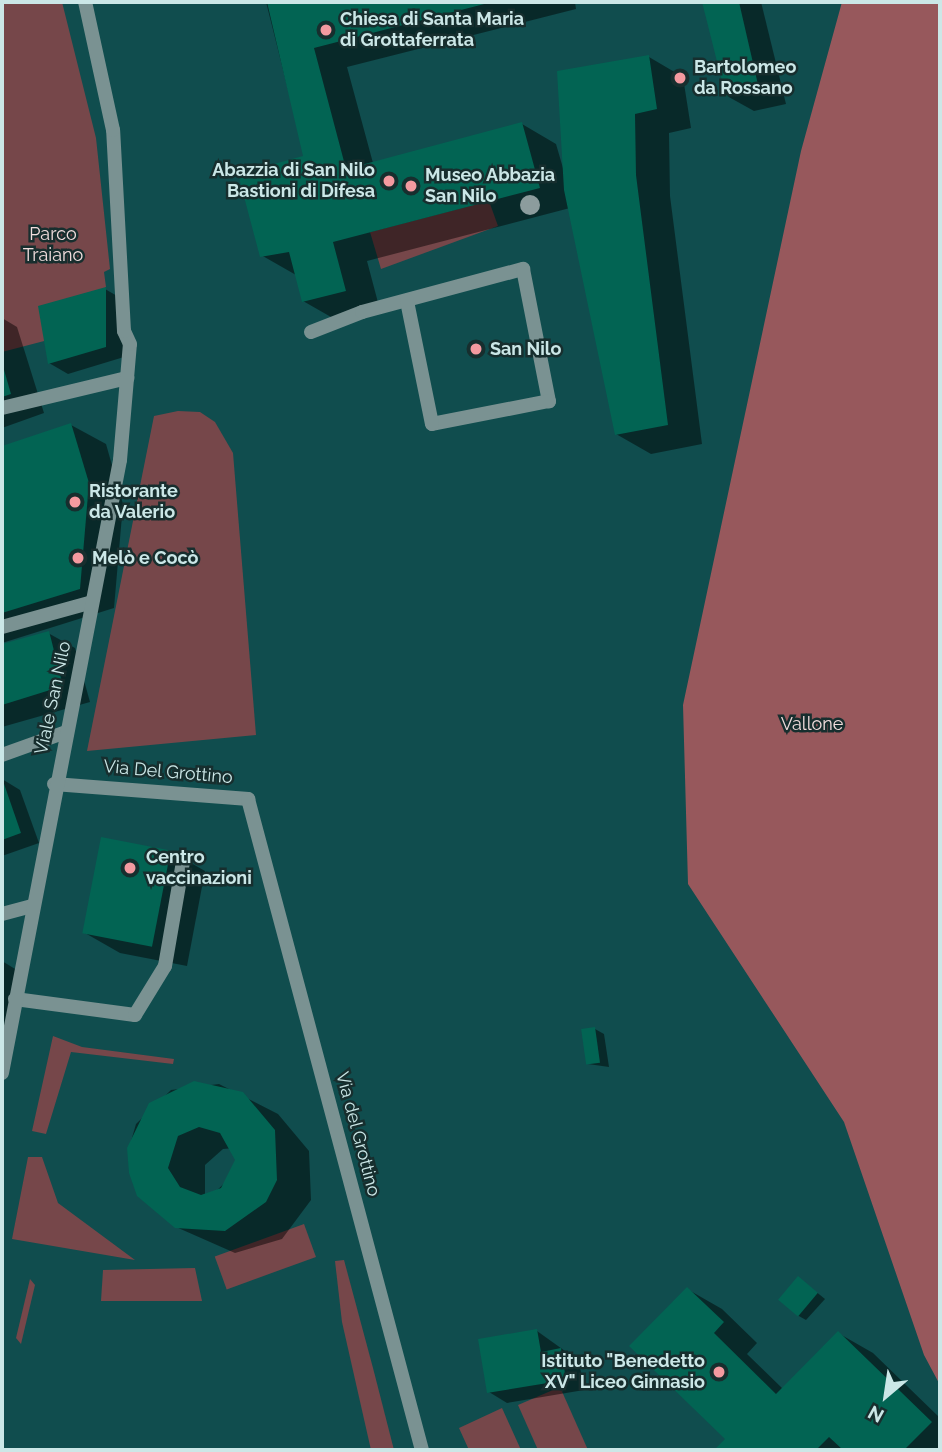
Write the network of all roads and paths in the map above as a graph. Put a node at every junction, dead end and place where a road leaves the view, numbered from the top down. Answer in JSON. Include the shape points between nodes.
{"nodes":[{"id":1,"x":85,"y":2,"type":"edge"},
{"id":2,"x":407,"y":301,"type":"junction"},
{"id":3,"x":311,"y":332,"type":"dead end"},
{"id":4,"x":127,"y":378,"type":"junction"},
{"id":5,"x":2,"y":408,"type":"edge"},
{"id":6,"x":92,"y":603,"type":"junction"},
{"id":7,"x":2,"y":627,"type":"edge"},
{"id":8,"x":66,"y":732,"type":"junction"},
{"id":9,"x":2,"y":755,"type":"edge"},
{"id":10,"x":54,"y":784,"type":"junction"},
{"id":11,"x":256,"y":828,"type":"joint"},
{"id":12,"x":183,"y":862,"type":"dead end"},
{"id":13,"x":31,"y":906,"type":"junction"},
{"id":14,"x":2,"y":914,"type":"edge"},
{"id":15,"x":15,"y":999,"type":"junction"},
{"id":16,"x":2,"y":1073,"type":"edge"},
{"id":17,"x":422,"y":1450,"type":"edge"}],
"edges":[{"from":1,"to":4,"type":"street","name":"Viale San Nilo","via":[[118,170],[124,331],[130,344]]},
{"from":2,"to":2,"type":"street","via":[[523,269],[549,401],[432,424]]},
{"from":2,"to":3,"type":"street"},
{"from":4,"to":5,"type":"street"},
{"from":4,"to":6,"type":"street","name":"Viale San Nilo","via":[[120,460]]},
{"from":6,"to":7,"type":"street"},
{"from":6,"to":8,"type":"street","name":"Viale San Nilo"},
{"from":8,"to":9,"type":"street"},
{"from":8,"to":10,"type":"street","name":"Viale San Nilo"},
{"from":10,"to":11,"type":"street","name":"Via Del Grottino","via":[[248,799]]},
{"from":10,"to":13,"type":"street","name":"Viale San Nilo"},
{"from":11,"to":17,"type":"street","name":"Via del Grottino"},
{"from":12,"to":15,"type":"street","via":[[165,966],[135,1015]]},
{"from":13,"to":14,"type":"street"},
{"from":13,"to":15,"type":"street","name":"Viale San Nilo"},
{"from":15,"to":16,"type":"street","name":"Viale San Nilo"}]}
